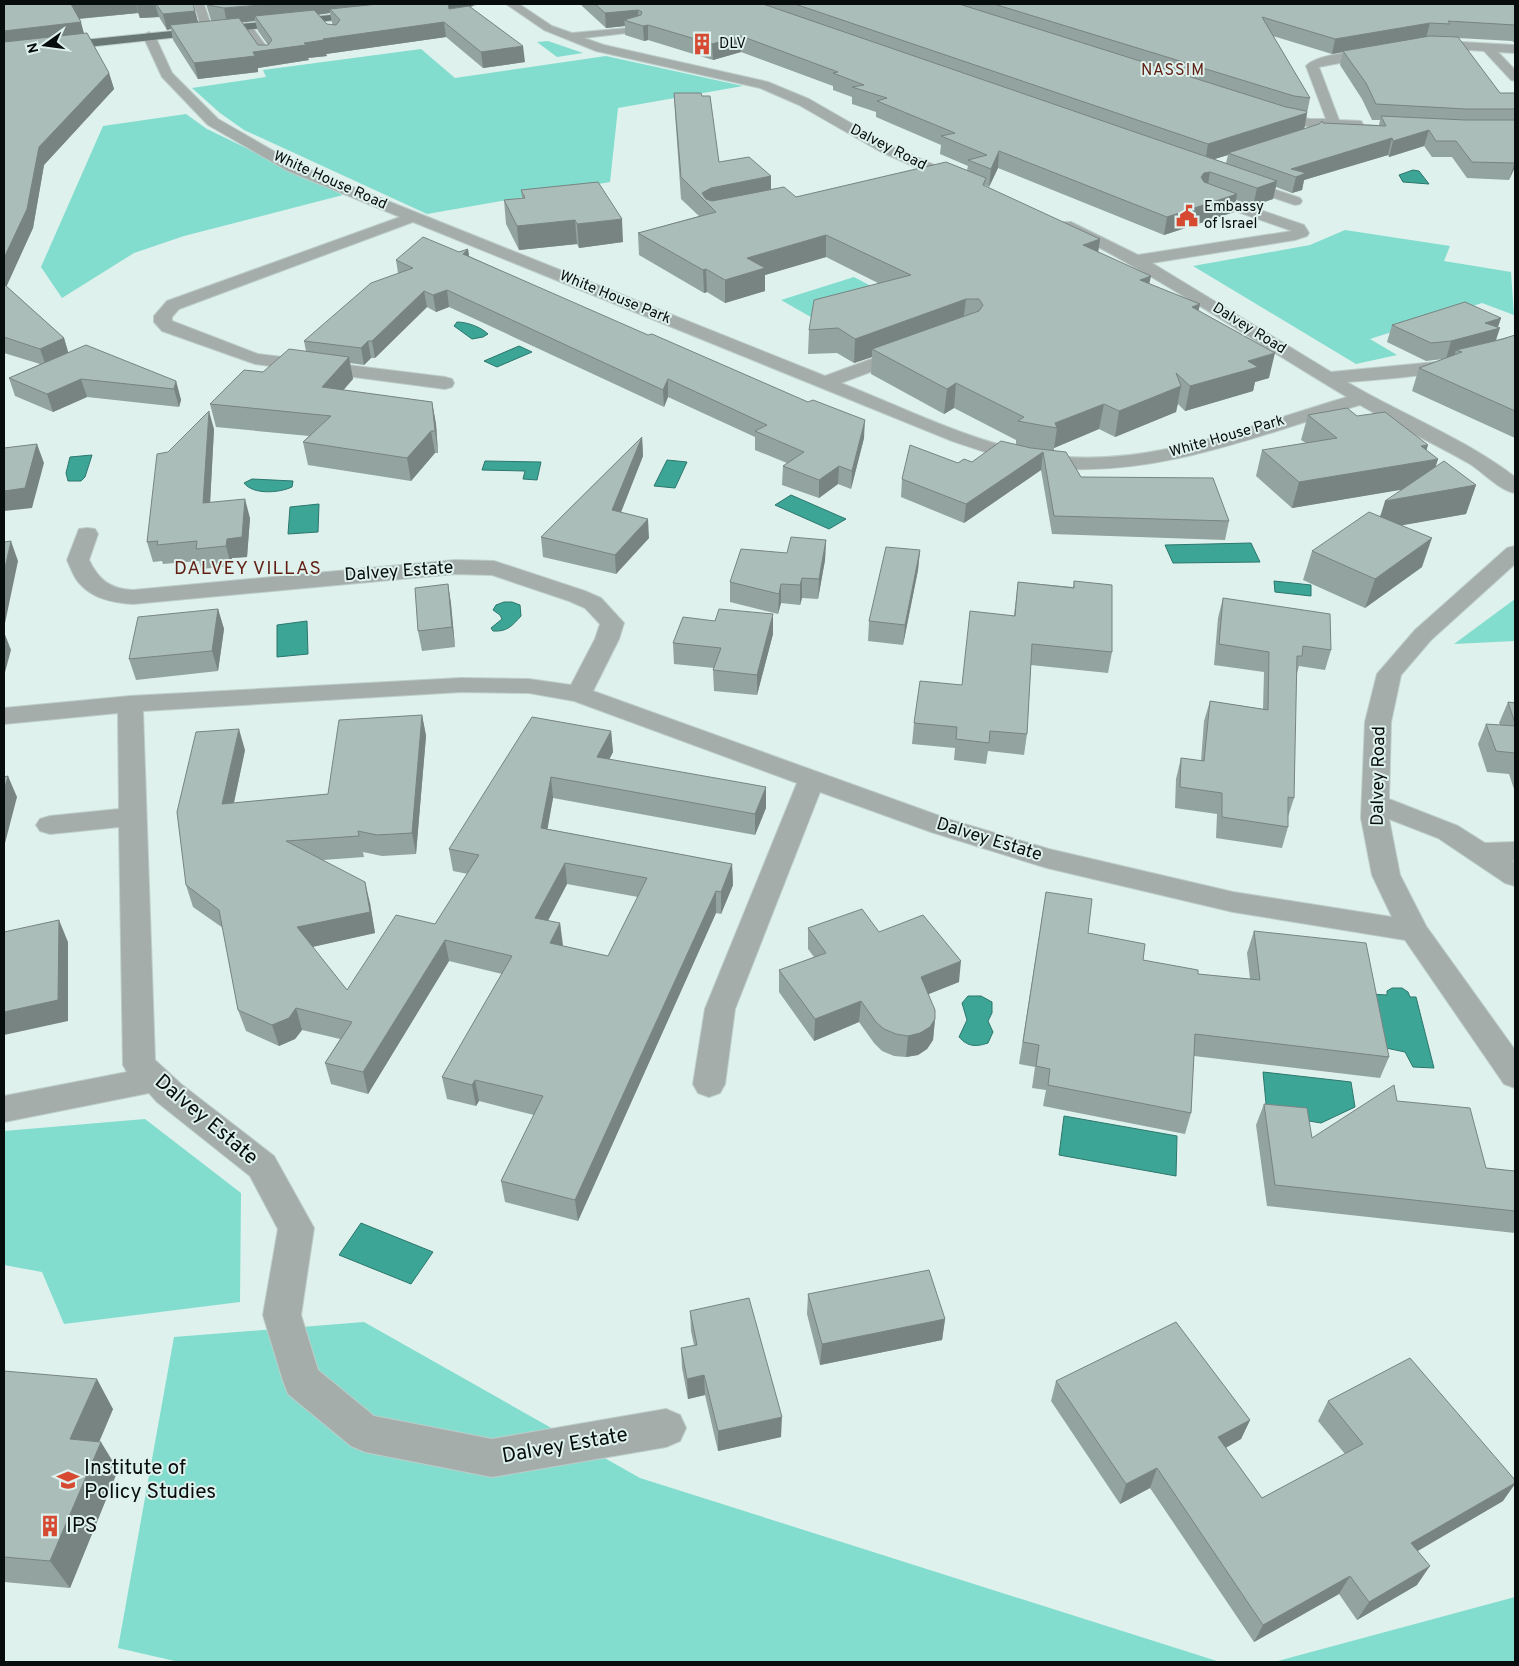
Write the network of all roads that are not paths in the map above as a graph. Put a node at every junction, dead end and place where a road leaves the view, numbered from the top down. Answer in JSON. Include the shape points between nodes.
{"nodes":[{"id":1,"x":199,"y":4,"type":"edge"},
{"id":2,"x":374,"y":4,"type":"edge"},
{"id":3,"x":470,"y":4,"type":"edge"},
{"id":4,"x":512,"y":4,"type":"edge"},
{"id":5,"x":401,"y":11,"type":"edge"},
{"id":6,"x":385,"y":12,"type":"edge"},
{"id":7,"x":320,"y":19,"type":"junction"},
{"id":8,"x":203,"y":21,"type":"junction"},
{"id":9,"x":246,"y":26,"type":"junction"},
{"id":10,"x":226,"y":28,"type":"junction"},
{"id":11,"x":329,"y":29,"type":"edge"},
{"id":12,"x":634,"y":29,"type":"edge"},
{"id":13,"x":146,"y":31,"type":"junction"},
{"id":14,"x":570,"y":36,"type":"junction"},
{"id":15,"x":4,"y":43,"type":"edge"},
{"id":16,"x":1416,"y":46,"type":"edge"},
{"id":17,"x":1487,"y":46,"type":"junction"},
{"id":18,"x":1515,"y":49,"type":"edge"},
{"id":19,"x":1387,"y":51,"type":"edge"},
{"id":20,"x":4,"y":52,"type":"edge"},
{"id":21,"x":267,"y":56,"type":"edge"},
{"id":22,"x":1515,"y":77,"type":"edge"},
{"id":23,"x":1252,"y":107,"type":"edge"},
{"id":24,"x":1334,"y":123,"type":"junction"},
{"id":25,"x":1373,"y":125,"type":"edge"},
{"id":26,"x":937,"y":172,"type":"junction"},
{"id":27,"x":915,"y":176,"type":"edge"},
{"id":28,"x":1232,"y":179,"type":"edge"},
{"id":29,"x":972,"y":186,"type":"edge"},
{"id":30,"x":1206,"y":196,"type":"edge"},
{"id":31,"x":1262,"y":215,"type":"junction"},
{"id":32,"x":413,"y":217,"type":"junction"},
{"id":33,"x":1050,"y":219,"type":"edge"},
{"id":34,"x":1138,"y":260,"type":"junction"},
{"id":35,"x":924,"y":346,"type":"edge"},
{"id":36,"x":1515,"y":347,"type":"edge"},
{"id":37,"x":1327,"y":378,"type":"junction"},
{"id":38,"x":445,"y":383,"type":"dead end"},
{"id":39,"x":824,"y":383,"type":"junction"},
{"id":40,"x":1362,"y":399,"type":"junction"},
{"id":41,"x":1515,"y":487,"type":"edge"},
{"id":42,"x":87,"y":534,"type":"dead end"},
{"id":43,"x":1515,"y":553,"type":"edge"},
{"id":44,"x":579,"y":694,"type":"junction"},
{"id":45,"x":130,"y":704,"type":"junction"},
{"id":46,"x":4,"y":716,"type":"edge"},
{"id":47,"x":812,"y":779,"type":"junction"},
{"id":48,"x":1376,"y":803,"type":"junction"},
{"id":49,"x":132,"y":818,"type":"junction"},
{"id":50,"x":50,"y":825,"type":"dead end"},
{"id":51,"x":1515,"y":851,"type":"edge"},
{"id":52,"x":1480,"y":853,"type":"junction"},
{"id":53,"x":1515,"y":876,"type":"edge"},
{"id":54,"x":1414,"y":931,"type":"junction"},
{"id":55,"x":1515,"y":1075,"type":"edge"},
{"id":56,"x":156,"y":1079,"type":"junction"},
{"id":57,"x":709,"y":1084,"type":"dead end"},
{"id":58,"x":4,"y":1109,"type":"edge"},
{"id":59,"x":666,"y":1428,"type":"dead end"}],
"edges":[{"from":1,"to":8,"type":"street"},
{"from":2,"to":8,"type":"main road"},
{"from":3,"to":5,"type":"main road"},
{"from":4,"to":14,"type":"street","name":"Dalvey Road","via":[[548,28]]},
{"from":6,"to":7,"type":"main road"},
{"from":7,"to":9,"type":"main road"},
{"from":7,"to":11,"type":"street"},
{"from":8,"to":10,"type":"street","via":[[208,26]]},
{"from":8,"to":13,"type":"main road"},
{"from":9,"to":10,"type":"main road"},
{"from":9,"to":21,"type":"street"},
{"from":10,"to":13,"type":"main road"},
{"from":12,"to":14,"type":"street"},
{"from":13,"to":15,"type":"main road"},
{"from":13,"to":20,"type":"main road"},
{"from":13,"to":32,"type":"street","name":"White House Road","via":[[166,74],[213,122],[293,168]]},
{"from":14,"to":26,"type":"street","name":"Dalvey Road","via":[[610,50],[764,85],[804,102],[886,149]]},
{"from":16,"to":17,"type":"street"},
{"from":17,"to":18,"type":"street"},
{"from":17,"to":22,"type":"street"},
{"from":19,"to":24,"type":"street","via":[[1319,62],[1312,66]]},
{"from":23,"to":24,"type":"street","via":[[1310,129]]},
{"from":24,"to":25,"type":"street"},
{"from":26,"to":27,"type":"street"},
{"from":26,"to":29,"type":"street","name":"Dalvey Road"},
{"from":28,"to":31,"type":"street","via":[[1295,202]]},
{"from":30,"to":31,"type":"street"},
{"from":31,"to":34,"type":"street","via":[[1302,232],[1295,236]]},
{"from":32,"to":38,"type":"street","via":[[173,304],[163,316],[163,322],[168,328],[255,359]]},
{"from":32,"to":39,"type":"street","name":"White House Park"},
{"from":33,"to":34,"type":"street","name":"Dalvey Road"},
{"from":34,"to":37,"type":"street","name":"Dalvey Road"},
{"from":35,"to":39,"type":"street"},
{"from":36,"to":37,"type":"street","via":[[1461,363]]},
{"from":37,"to":40,"type":"street","name":"Dalvey Road"},
{"from":39,"to":40,"type":"street","name":"White House Park","via":[[959,437],[1054,462],[1127,462],[1191,450]]},
{"from":40,"to":41,"type":"street","name":"Dalvey Road","via":[[1494,469]]},
{"from":42,"to":44,"type":"street","name":"Dalvey Estate","via":[[78,560],[89,581],[115,596],[133,597],[455,567],[494,568],[593,603],[612,623]]},
{"from":43,"to":48,"type":"street","name":"Dalvey Road","via":[[1422,635],[1389,674],[1378,722]]},
{"from":44,"to":45,"type":"street","name":"Dalvey Estate","via":[[529,686],[461,685]]},
{"from":44,"to":47,"type":"street","name":"Dalvey Estate"},
{"from":45,"to":46,"type":"street","name":"Dalvey Estate"},
{"from":45,"to":49,"type":"street","name":"Dalvey Estate"},
{"from":47,"to":54,"type":"street","name":"Dalvey Estate","via":[[941,826],[1047,858],[1233,902]]},
{"from":47,"to":57,"type":"street","via":[[720,1009]]},
{"from":48,"to":52,"type":"street","via":[[1448,832]]},
{"from":48,"to":54,"type":"street","name":"Dalvey Road","via":[[1375,818],[1386,875]]},
{"from":49,"to":50,"type":"street"},
{"from":49,"to":56,"type":"street","name":"Dalvey Estate","via":[[139,1065]]},
{"from":51,"to":52,"type":"street"},
{"from":52,"to":53,"type":"street"},
{"from":54,"to":55,"type":"street","name":"Dalvey Road"},
{"from":56,"to":58,"type":"street"},
{"from":56,"to":59,"type":"street","name":"Dalvey Estate","via":[[169,1093],[262,1166],[296,1228],[282,1315],[302,1381],[365,1433],[492,1458]]}]}
